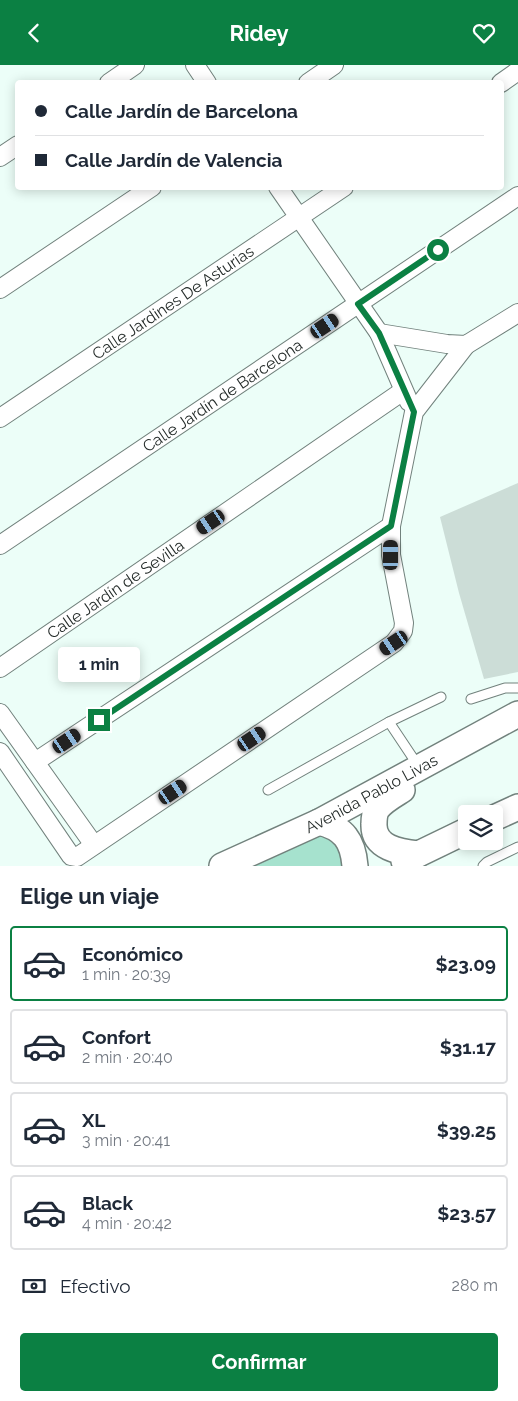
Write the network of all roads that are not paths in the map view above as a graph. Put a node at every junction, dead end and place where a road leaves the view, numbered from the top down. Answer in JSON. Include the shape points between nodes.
{"nodes":[{"id":1,"x":135,"y":65,"type":"edge"},
{"id":2,"x":196,"y":65,"type":"edge"},
{"id":3,"x":334,"y":65,"type":"edge"},
{"id":4,"x":518,"y":71,"type":"edge"},
{"id":5,"x":114,"y":80,"type":"edge"},
{"id":6,"x":205,"y":80,"type":"edge"},
{"id":7,"x":312,"y":80,"type":"edge"},
{"id":8,"x":504,"y":81,"type":"edge"},
{"id":9,"x":15,"y":147,"type":"edge"},
{"id":10,"x":0,"y":157,"type":"edge"},
{"id":11,"x":148,"y":190,"type":"edge"},
{"id":12,"x":280,"y":190,"type":"edge"},
{"id":13,"x":340,"y":190,"type":"edge"},
{"id":14,"x":518,"y":196,"type":"edge"},
{"id":15,"x":299,"y":218,"type":"junction"},
{"id":16,"x":0,"y":289,"type":"edge"},
{"id":17,"x":358,"y":304,"type":"junction"},
{"id":18,"x":518,"y":313,"type":"edge"},
{"id":19,"x":379,"y":333,"type":"junction"},
{"id":20,"x":466,"y":345,"type":"junction"},
{"id":21,"x":404,"y":391,"type":"junction"},
{"id":22,"x":414,"y":412,"type":"junction"},
{"id":23,"x":0,"y":418,"type":"edge"},
{"id":24,"x":391,"y":526,"type":"junction"},
{"id":25,"x":0,"y":545,"type":"edge"},
{"id":26,"x":0,"y":668,"type":"edge"},
{"id":27,"x":518,"y":688,"type":"edge"},
{"id":28,"x":441,"y":697,"type":"dead end"},
{"id":29,"x":471,"y":699,"type":"dead end"},
{"id":30,"x":0,"y":713,"type":"edge"},
{"id":31,"x":508,"y":719,"type":"edge"},
{"id":32,"x":390,"y":722,"type":"junction"},
{"id":33,"x":0,"y":753,"type":"edge"},
{"id":34,"x":35,"y":762,"type":"junction"},
{"id":35,"x":420,"y":767,"type":"junction"},
{"id":36,"x":268,"y":790,"type":"dead end"},
{"id":37,"x":518,"y":807,"type":"edge"},
{"id":38,"x":503,"y":814,"type":"edge"},
{"id":39,"x":319,"y":822,"type":"junction"},
{"id":40,"x":458,"y":835,"type":"edge"},
{"id":41,"x":94,"y":845,"type":"junction"},
{"id":42,"x":518,"y":847,"type":"edge"},
{"id":43,"x":418,"y":855,"type":"junction"},
{"id":44,"x":222,"y":866,"type":"edge"},
{"id":45,"x":355,"y":866,"type":"edge"},
{"id":46,"x":395,"y":866,"type":"edge"},
{"id":47,"x":483,"y":866,"type":"edge"}],
"edges":[{"from":1,"to":5,"type":"street"},
{"from":2,"to":6,"type":"street"},
{"from":3,"to":7,"type":"street"},
{"from":4,"to":8,"type":"street"},
{"from":9,"to":10,"type":"street"},
{"from":11,"to":16,"type":"street"},
{"from":12,"to":15,"type":"street"},
{"from":13,"to":15,"type":"street","name":"Calle Jardines De Asturias"},
{"from":14,"to":17,"type":"street","name":"Calle Jardín de Barcelona"},
{"from":15,"to":17,"type":"street"},
{"from":15,"to":23,"type":"street","name":"Calle Jardines De Asturias"},
{"from":17,"to":19,"type":"street"},
{"from":17,"to":25,"type":"street","name":"Calle Jardín de Barcelona"},
{"from":18,"to":20,"type":"street"},
{"from":19,"to":20,"type":"street"},
{"from":19,"to":21,"type":"street"},
{"from":20,"to":22,"type":"street"},
{"from":21,"to":22,"type":"street"},
{"from":21,"to":26,"type":"street","name":"Calle Jardín de Sevilla"},
{"from":22,"to":24,"type":"street"},
{"from":24,"to":34,"type":"street"},
{"from":24,"to":41,"type":"street","via":[[391,555],[404,623],[403,631],[394,643]]},
{"from":27,"to":29,"type":"lane","via":[[505,688]]},
{"from":28,"to":32,"type":"lane"},
{"from":30,"to":34,"type":"street"},
{"from":31,"to":35,"type":"main road","name":"Avenida Pablo Livas"},
{"from":31,"to":43,"type":"main road","via":[[467,753],[406,787],[378,809],[374,829],[379,841],[404,853]]},
{"from":32,"to":35,"type":"lane"},
{"from":32,"to":36,"type":"lane"},
{"from":33,"to":41,"type":"street","via":[[71,856],[75,857]]},
{"from":34,"to":41,"type":"street"},
{"from":35,"to":39,"type":"main road","name":"Avenida Pablo Livas"},
{"from":37,"to":38,"type":"main road"},
{"from":39,"to":44,"type":"main road","name":"Avenida Pablo Livas"},
{"from":39,"to":45,"type":"main road","via":[[339,829],[352,848]]},
{"from":40,"to":43,"type":"main road"},
{"from":42,"to":47,"type":"lane"},
{"from":43,"to":46,"type":"main road"}]}
